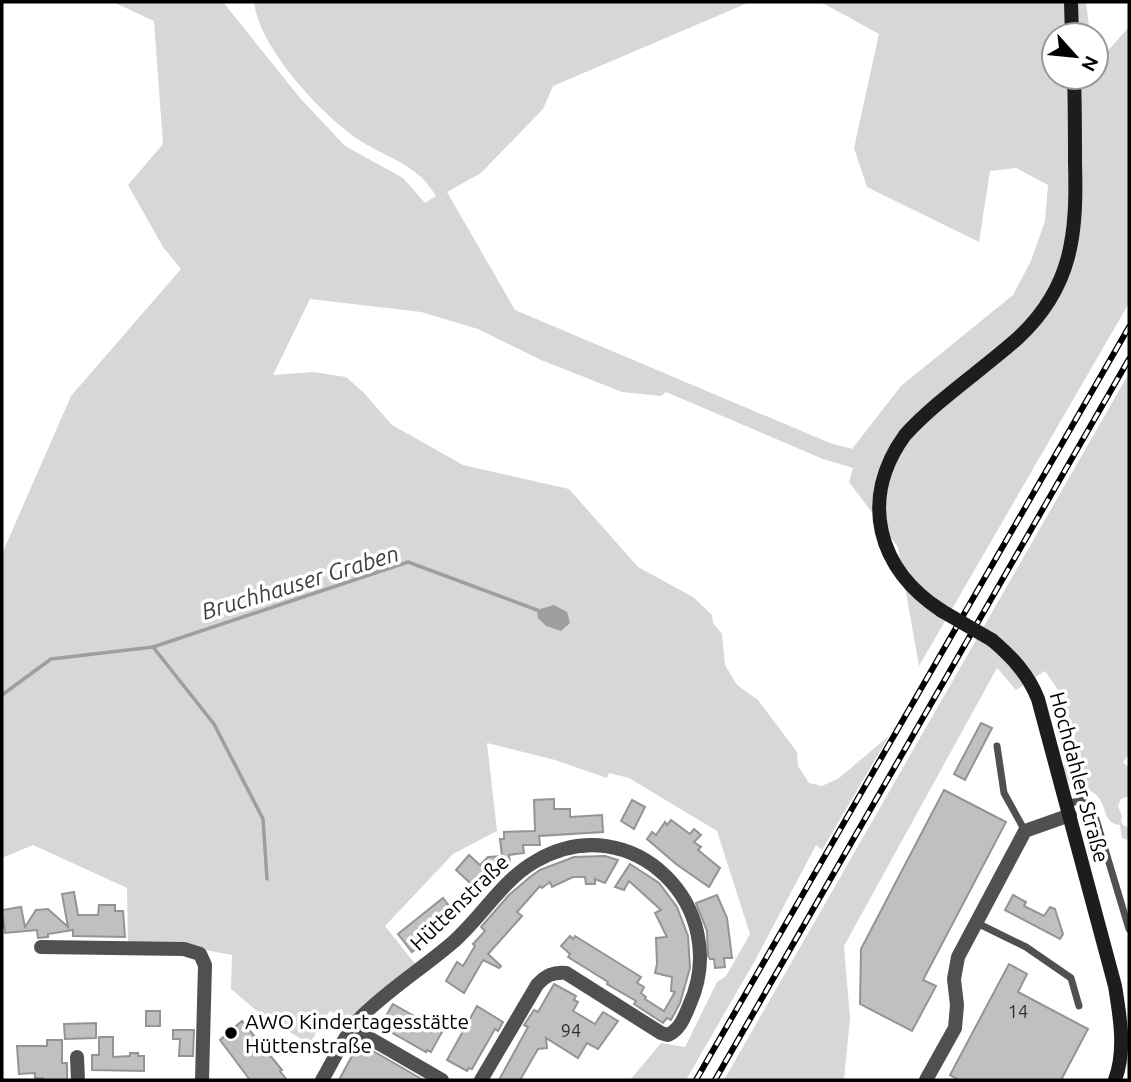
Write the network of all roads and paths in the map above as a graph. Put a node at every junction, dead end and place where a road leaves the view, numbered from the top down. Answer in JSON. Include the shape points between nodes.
{"nodes":[{"id":1,"x":1071,"y":2,"type":"edge"},
{"id":2,"x":1072,"y":21,"type":"edge"},
{"id":3,"x":1074,"y":91,"type":"edge"},
{"id":4,"x":997,"y":746,"type":"dead end"},
{"id":5,"x":1068,"y":810,"type":"junction"},
{"id":6,"x":1025,"y":831,"type":"junction"},
{"id":7,"x":976,"y":923,"type":"junction"},
{"id":8,"x":1129,"y":929,"type":"edge"},
{"id":9,"x":41,"y":947,"type":"dead end"},
{"id":10,"x":1079,"y":1006,"type":"dead end"},
{"id":11,"x":352,"y":1028,"type":"junction"},
{"id":12,"x":77,"y":1057,"type":"dead end"},
{"id":13,"x":1121,"y":1074,"type":"edge"},
{"id":14,"x":78,"y":1080,"type":"edge"},
{"id":15,"x":202,"y":1080,"type":"edge"},
{"id":16,"x":322,"y":1080,"type":"edge"},
{"id":17,"x":442,"y":1080,"type":"edge"},
{"id":18,"x":481,"y":1080,"type":"edge"},
{"id":19,"x":926,"y":1080,"type":"edge"}],
"edges":[{"from":1,"to":2,"type":"main road"},
{"from":3,"to":5,"type":"main road","name":"Hochdahler Straße","bridge":true,"via":[[1076,213],[1068,263],[1058,286],[1018,337],[905,435],[893,451],[881,488],[880,519],[891,558],[913,590],[992,640],[1032,683]]},
{"from":4,"to":6,"type":"lane","via":[[1003,793]]},
{"from":5,"to":6,"type":"street"},
{"from":5,"to":8,"type":"lane","via":[[1083,800],[1093,806]]},
{"from":5,"to":13,"type":"main road","name":"Hochdahler Straße","via":[[1115,986],[1122,1030]]},
{"from":6,"to":7,"type":"street"},
{"from":7,"to":10,"type":"lane","via":[[1026,947],[1072,978]]},
{"from":7,"to":19,"type":"street","via":[[958,957],[955,1028]]},
{"from":9,"to":15,"type":"street","via":[[200,954],[205,965]]},
{"from":11,"to":16,"type":"street","name":"Hüttenstraße"},
{"from":11,"to":17,"type":"street"},
{"from":11,"to":18,"type":"street","name":"Hüttenstraße","via":[[454,941],[536,860],[571,847],[602,846],[634,854],[659,868],[687,904],[699,933],[701,971],[676,1031],[661,1033],[566,973],[555,972],[537,985]]},
{"from":12,"to":14,"type":"street"}]}
